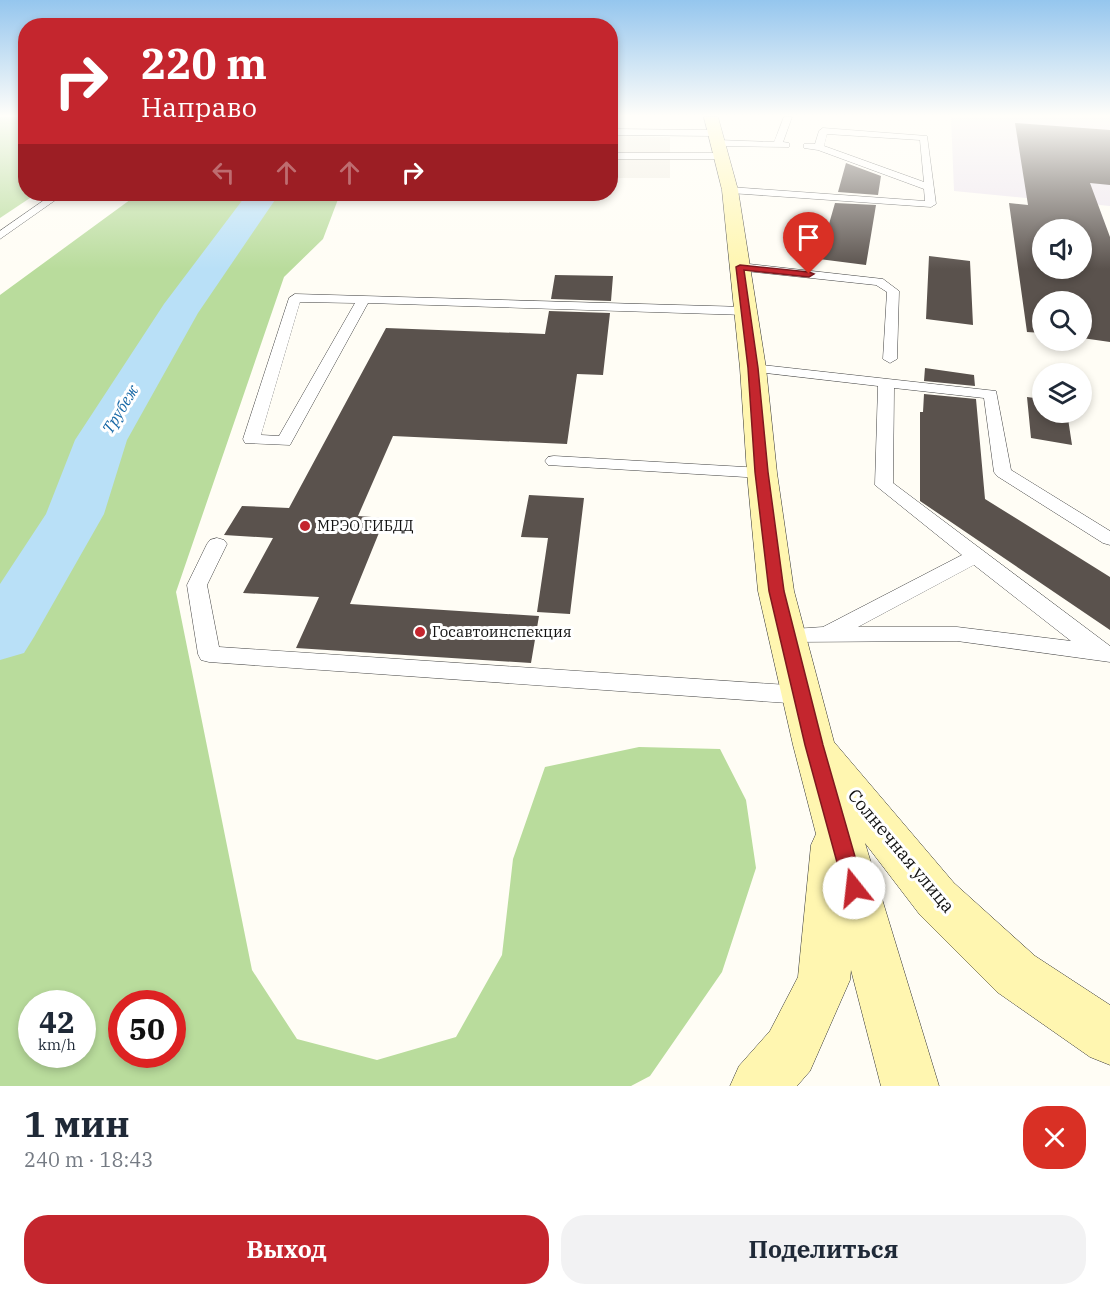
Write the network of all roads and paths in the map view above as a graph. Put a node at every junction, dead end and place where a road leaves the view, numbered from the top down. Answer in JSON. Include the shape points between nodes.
{"nodes":[{"id":1,"x":724,"y":168,"type":"edge"},
{"id":2,"x":876,"y":168,"type":"edge"},
{"id":3,"x":927,"y":168,"type":"edge"},
{"id":4,"x":929,"y":187,"type":"junction"},
{"id":5,"x":730,"y":190,"type":"junction"},
{"id":6,"x":49,"y":201,"type":"edge"},
{"id":7,"x":0,"y":236,"type":"edge"},
{"id":8,"x":740,"y":267,"type":"junction"},
{"id":9,"x":364,"y":299,"type":"junction"},
{"id":10,"x":746,"y":311,"type":"junction"},
{"id":11,"x":890,"y":359,"type":"dead end"},
{"id":12,"x":753,"y":368,"type":"junction"},
{"id":13,"x":886,"y":382,"type":"junction"},
{"id":14,"x":554,"y":461,"type":"dead end"},
{"id":15,"x":762,"y":472,"type":"junction"},
{"id":16,"x":1110,"y":539,"type":"edge"},
{"id":17,"x":217,"y":544,"type":"dead end"},
{"id":18,"x":976,"y":556,"type":"junction"},
{"id":19,"x":787,"y":635,"type":"junction"},
{"id":20,"x":825,"y":635,"type":"junction"},
{"id":21,"x":1105,"y":654,"type":"edge"},
{"id":22,"x":802,"y":695,"type":"junction"},
{"id":23,"x":814,"y":745,"type":"junction"},
{"id":24,"x":835,"y":822,"type":"junction"},
{"id":25,"x":1110,"y":1036,"type":"edge"},
{"id":26,"x":759,"y":1086,"type":"edge"},
{"id":27,"x":910,"y":1086,"type":"edge"}],
"edges":[{"from":1,"to":5,"type":"main road","name":"Солнечная улица"},
{"from":2,"to":4,"type":"lane"},
{"from":3,"to":4,"type":"lane"},
{"from":4,"to":5,"type":"lane","via":[[931,204]]},
{"from":5,"to":8,"type":"main road","name":"Солнечная улица"},
{"from":6,"to":7,"type":"lane"},
{"from":8,"to":10,"type":"main road","name":"Солнечная улица"},
{"from":8,"to":11,"type":"lane","via":[[879,282],[893,291]]},
{"from":9,"to":9,"type":"lane","via":[[284,441],[251,439],[295,297]]},
{"from":9,"to":10,"type":"lane"},
{"from":10,"to":12,"type":"main road","name":"Солнечная улица"},
{"from":12,"to":13,"type":"lane"},
{"from":12,"to":15,"type":"main road","name":"Солнечная улица"},
{"from":13,"to":16,"type":"lane","via":[[990,394],[1003,472]]},
{"from":13,"to":18,"type":"lane","via":[[884,485]]},
{"from":14,"to":15,"type":"lane"},
{"from":15,"to":19,"type":"main road","name":"Солнечная улица","via":[[776,591]]},
{"from":17,"to":22,"type":"lane","via":[[197,585],[209,654]]},
{"from":18,"to":20,"type":"lane"},
{"from":18,"to":21,"type":"lane"},
{"from":19,"to":20,"type":"lane"},
{"from":19,"to":22,"type":"main road","name":"Солнечная улица"},
{"from":20,"to":21,"type":"lane","via":[[957,634]]},
{"from":22,"to":23,"type":"main road","name":"Солнечная улица"},
{"from":23,"to":24,"type":"main road","name":"Солнечная улица"},
{"from":23,"to":25,"type":"main road","name":"Солнечная улица","via":[[937,899],[1016,974]]},
{"from":24,"to":26,"type":"main road","via":[[824,980],[790,1051]]},
{"from":24,"to":27,"type":"main road","name":"Солнечная улица"}]}
